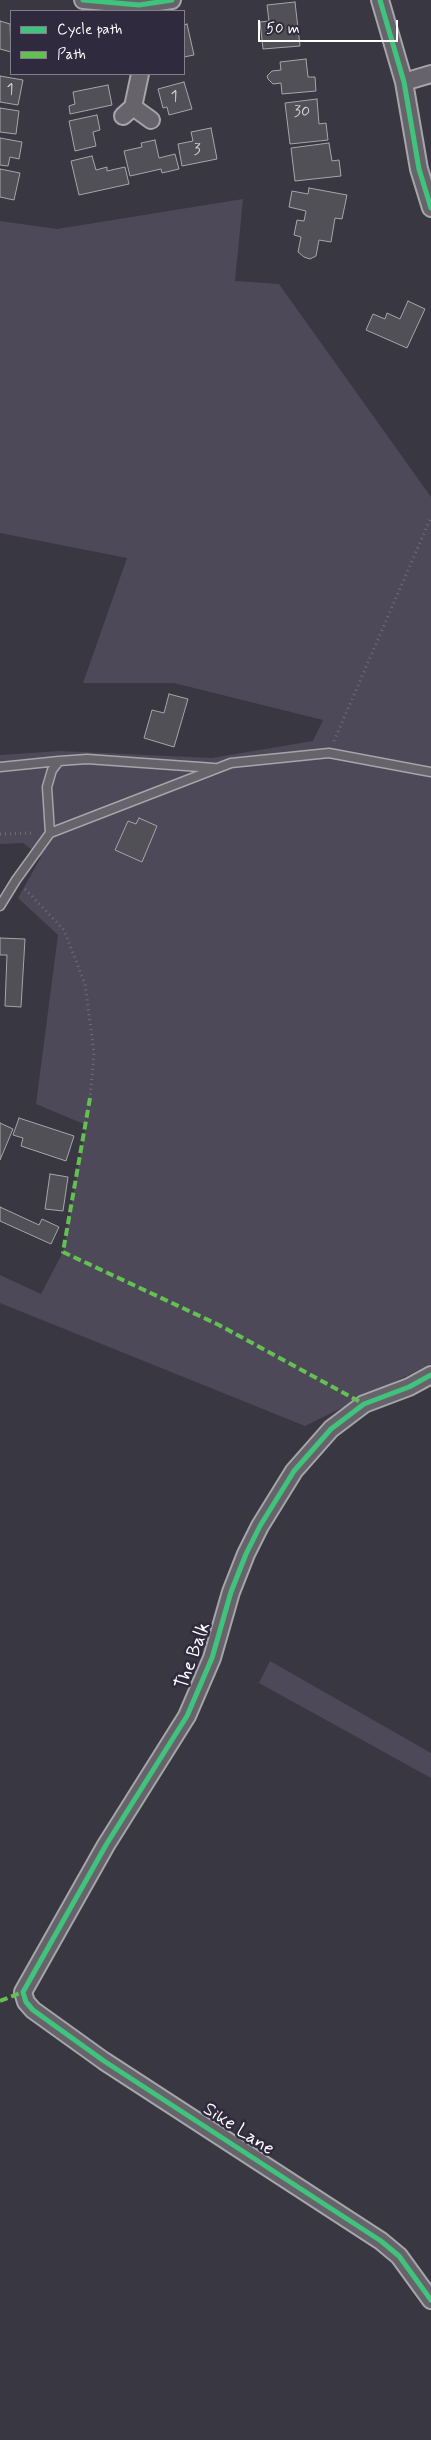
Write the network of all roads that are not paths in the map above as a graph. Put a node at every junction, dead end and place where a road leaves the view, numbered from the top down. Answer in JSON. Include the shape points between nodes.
{"nodes":[{"id":1,"x":82,"y":0,"type":"edge"},
{"id":2,"x":172,"y":0,"type":"edge"},
{"id":3,"x":380,"y":0,"type":"edge"},
{"id":4,"x":139,"y":8,"type":"edge"},
{"id":5,"x":431,"y":74,"type":"edge"},
{"id":6,"x":140,"y":75,"type":"edge"},
{"id":7,"x":404,"y":82,"type":"junction"},
{"id":8,"x":150,"y":120,"type":"dead end"},
{"id":9,"x":425,"y":169,"type":"edge"},
{"id":10,"x":431,"y":208,"type":"edge"},
{"id":11,"x":59,"y":761,"type":"junction"},
{"id":12,"x":0,"y":767,"type":"edge"},
{"id":13,"x":217,"y":768,"type":"junction"},
{"id":14,"x":431,"y":772,"type":"edge"},
{"id":15,"x":50,"y":833,"type":"junction"},
{"id":16,"x":0,"y":906,"type":"edge"},
{"id":17,"x":431,"y":1376,"type":"edge"},
{"id":18,"x":23,"y":1992,"type":"joint"},
{"id":19,"x":431,"y":2300,"type":"edge"}],
"edges":[{"from":1,"to":4,"type":"street"},
{"from":2,"to":4,"type":"street"},
{"from":3,"to":7,"type":"street"},
{"from":5,"to":7,"type":"street"},
{"from":6,"to":8,"type":"street","via":[[128,112]]},
{"from":7,"to":9,"type":"street"},
{"from":9,"to":10,"type":"street"},
{"from":11,"to":12,"type":"lane"},
{"from":11,"to":13,"type":"lane","via":[[87,759]]},
{"from":11,"to":15,"type":"lane","via":[[52,770],[47,787]]},
{"from":13,"to":14,"type":"lane","via":[[230,763],[329,753]]},
{"from":13,"to":15,"type":"lane"},
{"from":15,"to":16,"type":"lane"},
{"from":17,"to":18,"type":"street","name":"The Balk","via":[[364,1404],[331,1429],[294,1471],[246,1554],[212,1658],[187,1716],[106,1845]]},
{"from":18,"to":19,"type":"street","name":"Sike Lane","via":[[33,2010],[104,2061],[381,2241],[398,2256]]}]}
